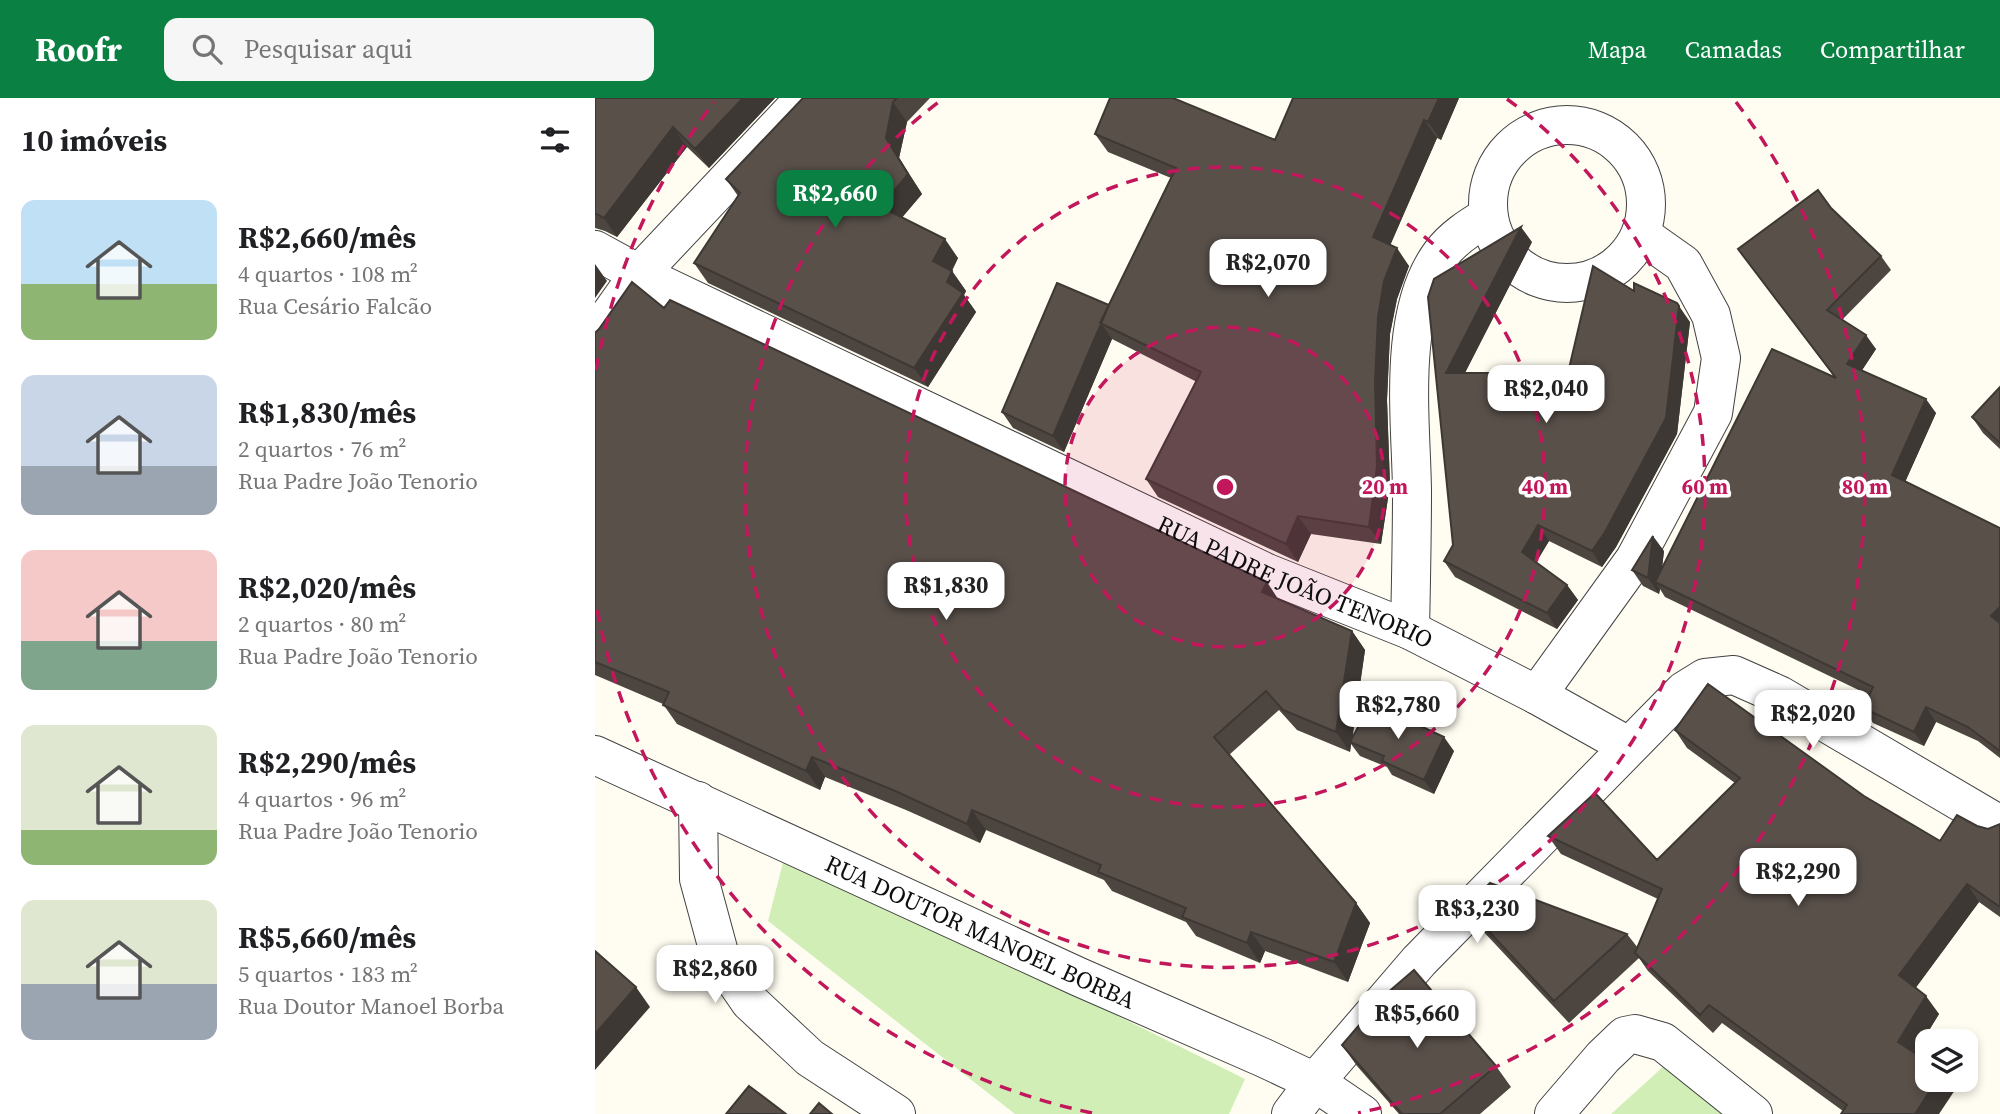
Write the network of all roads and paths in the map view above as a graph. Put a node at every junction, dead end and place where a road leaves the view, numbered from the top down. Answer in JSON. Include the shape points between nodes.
{"nodes":[{"id":1,"x":805,"y":98,"type":"edge"},
{"id":2,"x":1544,"y":112,"type":"edge"},
{"id":3,"x":1487,"y":217,"type":"junction"},
{"id":4,"x":1642,"y":235,"type":"junction"},
{"id":5,"x":595,"y":250,"type":"edge"},
{"id":6,"x":639,"y":274,"type":"junction"},
{"id":7,"x":595,"y":336,"type":"edge"},
{"id":8,"x":1410,"y":630,"type":"junction"},
{"id":9,"x":1537,"y":695,"type":"junction"},
{"id":10,"x":1628,"y":746,"type":"junction"},
{"id":11,"x":595,"y":755,"type":"edge"},
{"id":12,"x":698,"y":801,"type":"junction"},
{"id":13,"x":2000,"y":825,"type":"edge"},
{"id":14,"x":1315,"y":1082,"type":"junction"},
{"id":15,"x":896,"y":1114,"type":"edge"},
{"id":16,"x":1291,"y":1114,"type":"edge"},
{"id":17,"x":1362,"y":1114,"type":"edge"},
{"id":18,"x":1554,"y":1114,"type":"edge"},
{"id":19,"x":1753,"y":1114,"type":"edge"}],
"edges":[{"from":1,"to":6,"type":"street"},
{"from":2,"to":3,"type":"street","via":[[1513,144],[1491,177]]},
{"from":2,"to":4,"type":"street","via":[[1592,128],[1628,152],[1647,191]]},
{"from":3,"to":4,"type":"street","via":[[1511,263],[1558,284],[1608,274]]},
{"from":3,"to":8,"type":"street","via":[[1441,254],[1413,325]]},
{"from":4,"to":9,"type":"street","via":[[1683,264],[1711,315],[1721,358],[1713,413],[1635,559]]},
{"from":5,"to":6,"type":"street","name":"RUA PADRE JOÃO TENORIO"},
{"from":6,"to":7,"type":"street"},
{"from":6,"to":8,"type":"street","name":"RUA PADRE JOÃO TENORIO","via":[[1267,573]]},
{"from":8,"to":9,"type":"street","name":"RUA PADRE JOÃO TENORIO"},
{"from":9,"to":10,"type":"street","name":"RUA PADRE JOÃO TENORIO"},
{"from":10,"to":13,"type":"street","via":[[1684,691],[1705,678],[1734,676],[1779,695]]},
{"from":10,"to":14,"type":"street","via":[[1419,961]]},
{"from":11,"to":12,"type":"street","name":"RUA DOUTOR MANOEL BORBA"},
{"from":12,"to":14,"type":"street","name":"RUA DOUTOR MANOEL BORBA"},
{"from":12,"to":15,"type":"street","via":[[699,878],[721,960],[750,1002],[810,1058]]},
{"from":14,"to":16,"type":"street"},
{"from":14,"to":17,"type":"street","name":"RUA DOUTOR MANOEL BORBA"},
{"from":18,"to":19,"type":"street","via":[[1603,1056],[1625,1036],[1635,1034],[1663,1042]]}]}
